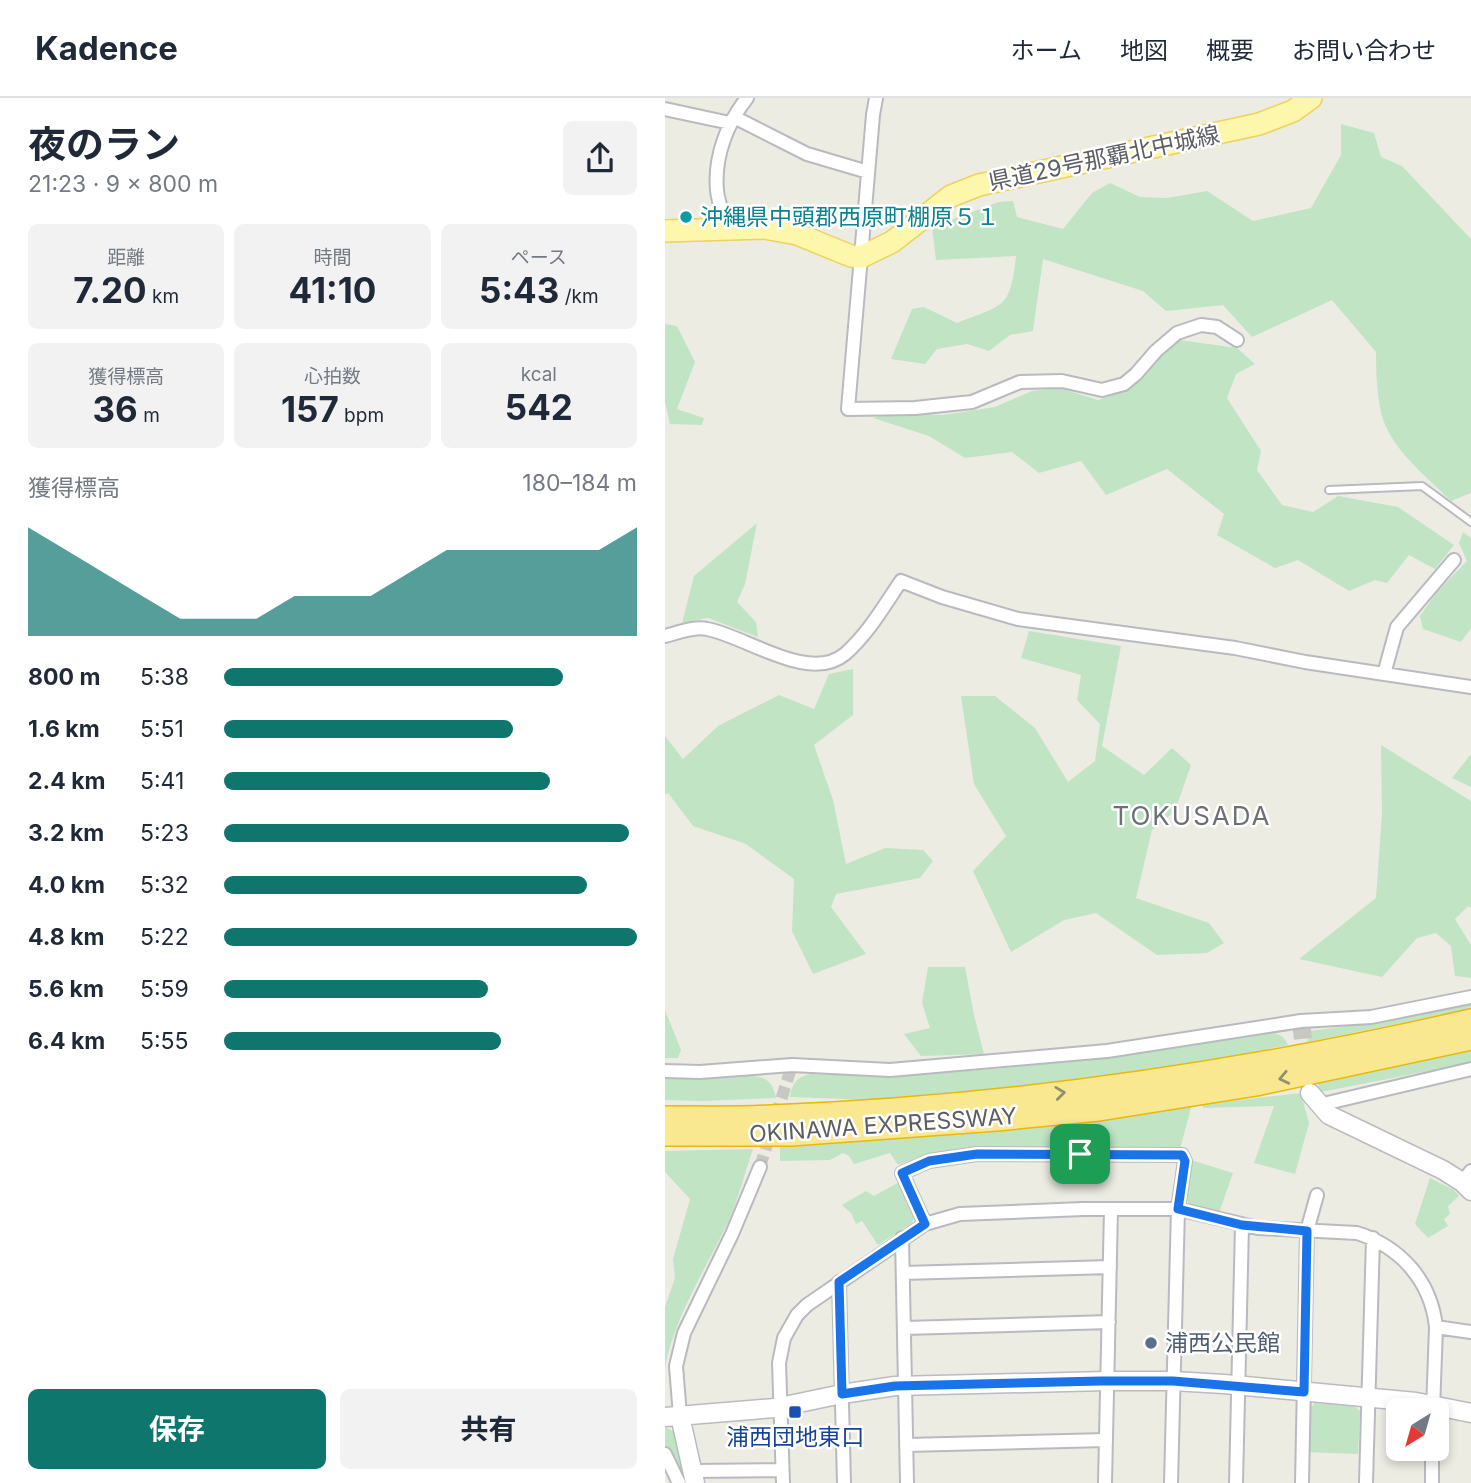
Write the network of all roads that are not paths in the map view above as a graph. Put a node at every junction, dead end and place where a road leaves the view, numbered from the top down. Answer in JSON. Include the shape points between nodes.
{"nodes":[{"id":1,"x":747,"y":98,"type":"edge"},
{"id":2,"x":876,"y":98,"type":"edge"},
{"id":3,"x":1305,"y":99,"type":"edge"},
{"id":4,"x":665,"y":109,"type":"edge"},
{"id":5,"x":732,"y":120,"type":"junction"},
{"id":6,"x":868,"y":172,"type":"junction"},
{"id":7,"x":727,"y":228,"type":"junction"},
{"id":8,"x":665,"y":231,"type":"edge"},
{"id":9,"x":862,"y":257,"type":"junction"},
{"id":10,"x":1237,"y":340,"type":"dead end"},
{"id":11,"x":1329,"y":490,"type":"dead end"},
{"id":12,"x":1471,"y":522,"type":"edge"},
{"id":13,"x":1454,"y":560,"type":"dead end"},
{"id":14,"x":665,"y":636,"type":"edge"},
{"id":15,"x":1384,"y":674,"type":"junction"},
{"id":16,"x":1471,"y":687,"type":"edge"},
{"id":17,"x":1471,"y":997,"type":"edge"},
{"id":18,"x":1471,"y":1021,"type":"edge"},
{"id":19,"x":1471,"y":1038,"type":"edge"},
{"id":20,"x":1471,"y":1069,"type":"edge"},
{"id":21,"x":665,"y":1071,"type":"edge"},
{"id":22,"x":1314,"y":1099,"type":"joint"},
{"id":23,"x":665,"y":1118,"type":"edge"},
{"id":24,"x":665,"y":1134,"type":"edge"},
{"id":25,"x":760,"y":1167,"type":"tunnel mouth"},
{"id":26,"x":1468,"y":1181,"type":"edge"},
{"id":27,"x":1317,"y":1195,"type":"dead end"},
{"id":28,"x":1111,"y":1209,"type":"junction"},
{"id":29,"x":1178,"y":1209,"type":"junction"},
{"id":30,"x":925,"y":1224,"type":"junction"},
{"id":31,"x":1242,"y":1225,"type":"junction"},
{"id":32,"x":1307,"y":1231,"type":"junction"},
{"id":33,"x":902,"y":1238,"type":"junction"},
{"id":34,"x":1373,"y":1238,"type":"junction"},
{"id":35,"x":1110,"y":1267,"type":"junction"},
{"id":36,"x":903,"y":1273,"type":"junction"},
{"id":37,"x":839,"y":1282,"type":"junction"},
{"id":38,"x":1109,"y":1322,"type":"junction"},
{"id":39,"x":1436,"y":1327,"type":"junction"},
{"id":40,"x":905,"y":1328,"type":"junction"},
{"id":41,"x":1471,"y":1332,"type":"edge"},
{"id":42,"x":1107,"y":1381,"type":"junction"},
{"id":43,"x":1173,"y":1381,"type":"junction"},
{"id":44,"x":905,"y":1386,"type":"junction"},
{"id":45,"x":1239,"y":1386,"type":"junction"},
{"id":46,"x":1304,"y":1392,"type":"junction"},
{"id":47,"x":842,"y":1394,"type":"junction"},
{"id":48,"x":1369,"y":1398,"type":"junction"},
{"id":49,"x":1433,"y":1398,"type":"edge"},
{"id":50,"x":1386,"y":1401,"type":"edge"},
{"id":51,"x":781,"y":1408,"type":"junction"},
{"id":52,"x":1449,"y":1410,"type":"edge"},
{"id":53,"x":1471,"y":1413,"type":"edge"},
{"id":54,"x":672,"y":1417,"type":"edge"},
{"id":55,"x":1106,"y":1440,"type":"junction"},
{"id":56,"x":906,"y":1445,"type":"junction"},
{"id":57,"x":665,"y":1454,"type":"edge"},
{"id":58,"x":1432,"y":1461,"type":"edge"},
{"id":59,"x":694,"y":1477,"type":"edge"},
{"id":60,"x":783,"y":1477,"type":"edge"},
{"id":61,"x":679,"y":1483,"type":"edge"},
{"id":62,"x":844,"y":1483,"type":"edge"},
{"id":63,"x":907,"y":1483,"type":"edge"},
{"id":64,"x":1105,"y":1483,"type":"edge"},
{"id":65,"x":1171,"y":1483,"type":"edge"},
{"id":66,"x":1236,"y":1483,"type":"edge"},
{"id":67,"x":1302,"y":1483,"type":"edge"},
{"id":68,"x":1366,"y":1483,"type":"edge"},
{"id":69,"x":1432,"y":1483,"type":"edge"}],
"edges":[{"from":1,"to":5,"type":"street"},
{"from":2,"to":6,"type":"street"},
{"from":3,"to":9,"type":"main road","name":"県道29号那覇北中城線","via":[[1259,124],[979,185],[951,196],[892,242]]},
{"from":4,"to":5,"type":"street"},
{"from":5,"to":6,"type":"street","via":[[807,154]]},
{"from":5,"to":7,"type":"street","via":[[718,164],[717,191]]},
{"from":6,"to":9,"type":"street"},
{"from":7,"to":8,"type":"main road"},
{"from":7,"to":9,"type":"main road","via":[[788,232]]},
{"from":9,"to":10,"type":"street","via":[[848,409],[972,402],[1020,382],[1062,381],[1102,390],[1124,384],[1177,333],[1201,325],[1217,327]]},
{"from":11,"to":12,"type":"lane","via":[[1422,486]]},
{"from":13,"to":15,"type":"street","via":[[1397,626]]},
{"from":14,"to":15,"type":"street","via":[[705,628],[788,660],[830,663],[865,633],[901,581],[1018,619],[1235,648]]},
{"from":15,"to":16,"type":"street"},
{"from":17,"to":21,"type":"street","via":[[1371,1017],[1301,1021],[1107,1051],[890,1070],[792,1065]]},
{"from":23,"to":18,"type":"highway","name":"OKINAWA EXPRESSWAY","one_way":true,"via":[[816,1115],[1039,1096],[1252,1066]]},
{"from":19,"to":24,"type":"highway","name":"OKINAWA EXPRESSWAY","one_way":true,"via":[[1257,1084],[1099,1109],[791,1134]]},
{"from":20,"to":22,"type":"street"},
{"from":22,"to":26,"type":"street","via":[[1329,1115]]},
{"from":25,"to":54,"type":"street","via":[[684,1333]]},
{"from":27,"to":32,"type":"street"},
{"from":28,"to":29,"type":"street"},
{"from":28,"to":30,"type":"street","via":[[960,1214]]},
{"from":28,"to":35,"type":"street"},
{"from":29,"to":30,"type":"street","via":[[1182,1155],[977,1154],[929,1161],[902,1173]]},
{"from":29,"to":31,"type":"street"},
{"from":29,"to":43,"type":"street"},
{"from":30,"to":33,"type":"street"},
{"from":31,"to":32,"type":"street"},
{"from":31,"to":45,"type":"street"},
{"from":32,"to":34,"type":"street","via":[[1344,1231]]},
{"from":32,"to":46,"type":"street"},
{"from":33,"to":36,"type":"street"},
{"from":33,"to":37,"type":"street"},
{"from":34,"to":39,"type":"street","via":[[1392,1249],[1421,1279],[1434,1308]]},
{"from":34,"to":48,"type":"street"},
{"from":35,"to":36,"type":"street"},
{"from":35,"to":38,"type":"street"},
{"from":36,"to":40,"type":"street"},
{"from":37,"to":47,"type":"street"},
{"from":37,"to":51,"type":"street","via":[[797,1315],[785,1338],[779,1363]]},
{"from":38,"to":40,"type":"street"},
{"from":38,"to":42,"type":"street"},
{"from":39,"to":41,"type":"street"},
{"from":39,"to":49,"type":"street"},
{"from":40,"to":44,"type":"street"},
{"from":42,"to":43,"type":"street"},
{"from":42,"to":44,"type":"street"},
{"from":42,"to":55,"type":"street"},
{"from":43,"to":45,"type":"street"},
{"from":43,"to":65,"type":"street"},
{"from":44,"to":47,"type":"street"},
{"from":44,"to":56,"type":"street"},
{"from":45,"to":46,"type":"street"},
{"from":45,"to":66,"type":"street"},
{"from":46,"to":48,"type":"street"},
{"from":46,"to":67,"type":"street"},
{"from":47,"to":51,"type":"street"},
{"from":47,"to":62,"type":"street"},
{"from":48,"to":50,"type":"street"},
{"from":48,"to":68,"type":"street"},
{"from":51,"to":54,"type":"street"},
{"from":51,"to":60,"type":"street"},
{"from":52,"to":53,"type":"street"},
{"from":54,"to":59,"type":"street"},
{"from":55,"to":56,"type":"street"},
{"from":55,"to":64,"type":"street"},
{"from":56,"to":63,"type":"street"},
{"from":57,"to":61,"type":"street"},
{"from":58,"to":69,"type":"street"},
{"from":59,"to":60,"type":"street"}]}
